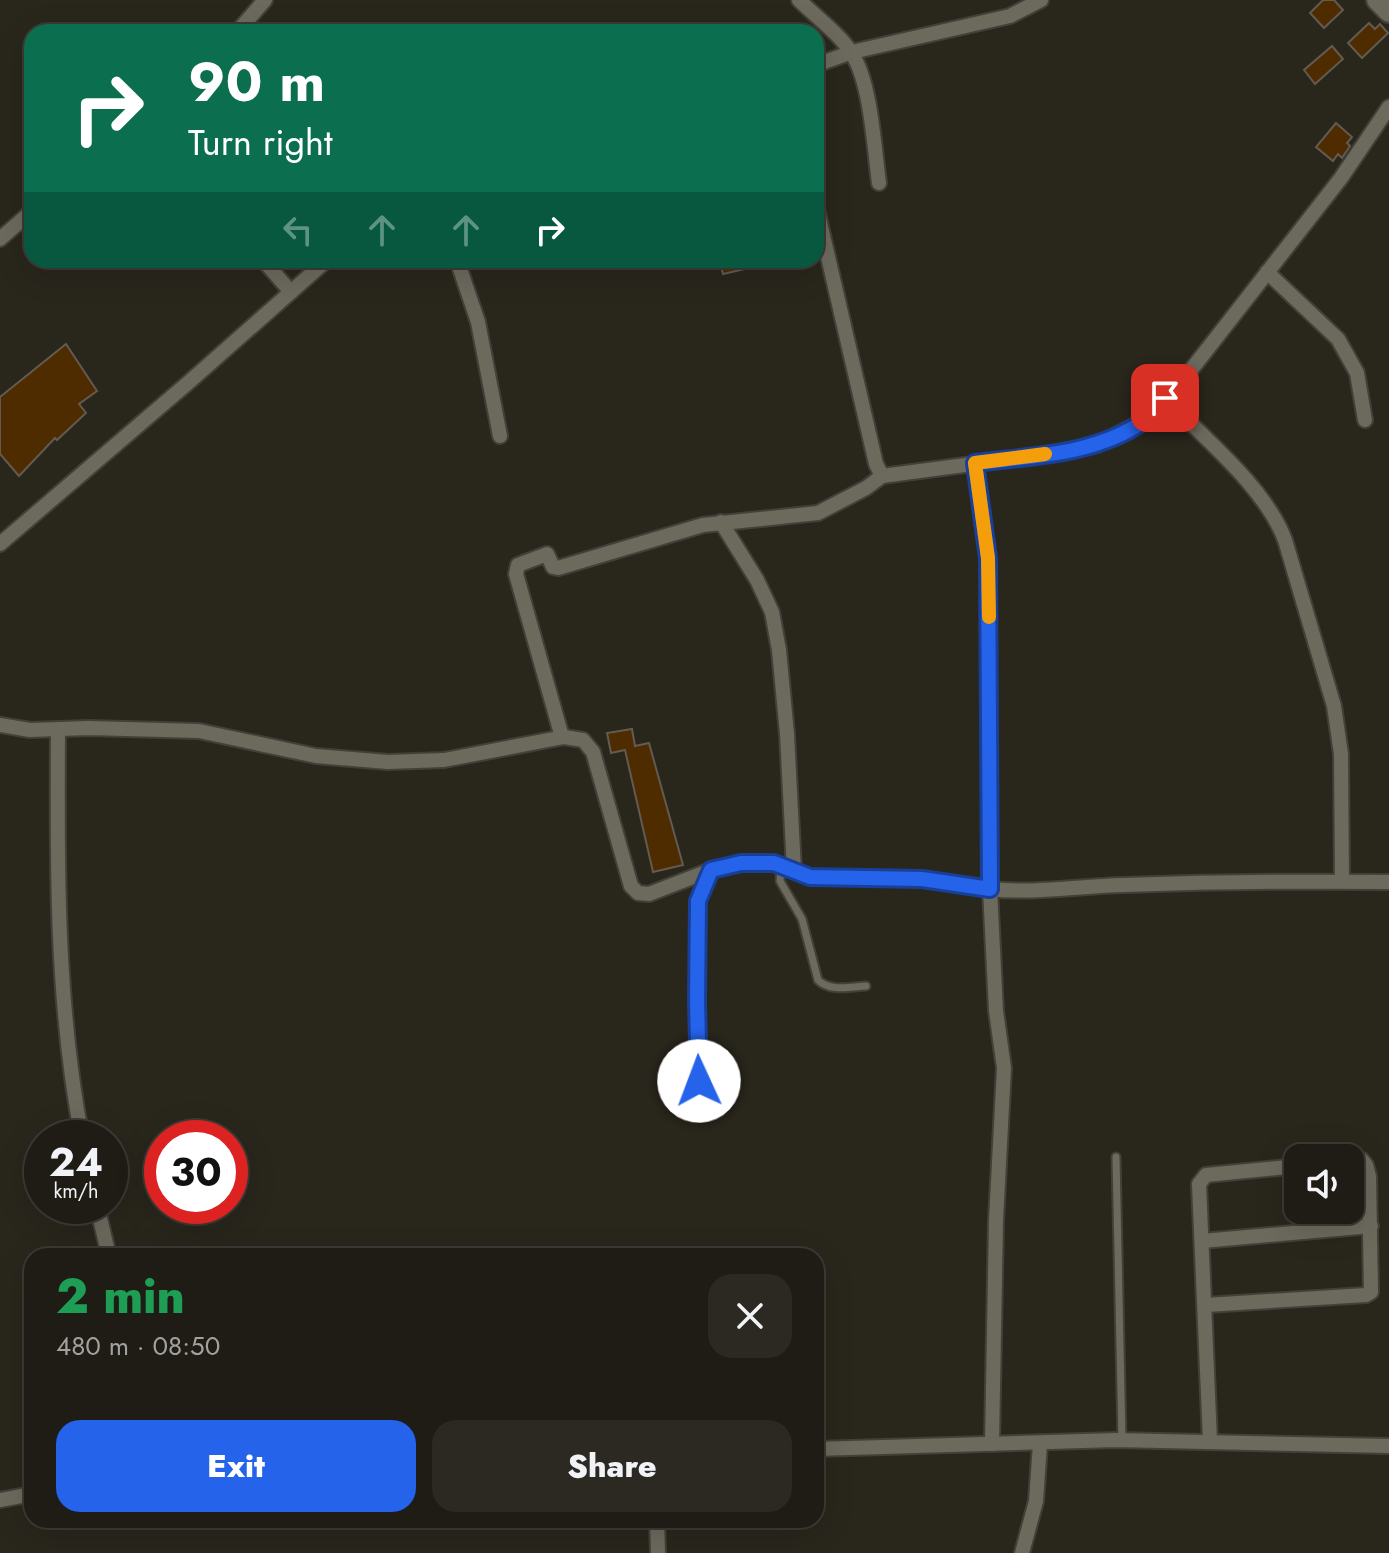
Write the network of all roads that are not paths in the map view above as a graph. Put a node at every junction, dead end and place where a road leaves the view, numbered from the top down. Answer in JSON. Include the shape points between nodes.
{"nodes":[{"id":1,"x":265,"y":0,"type":"edge"},
{"id":2,"x":799,"y":0,"type":"edge"},
{"id":3,"x":1041,"y":0,"type":"edge"},
{"id":4,"x":1377,"y":0,"type":"edge"},
{"id":5,"x":1389,"y":12,"type":"edge"},
{"id":6,"x":244,"y":24,"type":"edge"},
{"id":7,"x":823,"y":24,"type":"edge"},
{"id":8,"x":824,"y":25,"type":"edge"},
{"id":9,"x":852,"y":52,"type":"junction"},
{"id":10,"x":824,"y":62,"type":"edge"},
{"id":11,"x":1389,"y":107,"type":"edge"},
{"id":12,"x":879,"y":183,"type":"dead end"},
{"id":13,"x":24,"y":218,"type":"edge"},
{"id":14,"x":0,"y":239,"type":"edge"},
{"id":15,"x":824,"y":240,"type":"edge"},
{"id":16,"x":270,"y":268,"type":"edge"},
{"id":17,"x":318,"y":268,"type":"edge"},
{"id":18,"x":460,"y":268,"type":"edge"},
{"id":19,"x":1267,"y":272,"type":"junction"},
{"id":20,"x":291,"y":292,"type":"junction"},
{"id":21,"x":1165,"y":398,"type":"junction"},
{"id":22,"x":1365,"y":420,"type":"dead end"},
{"id":23,"x":500,"y":436,"type":"dead end"},
{"id":24,"x":975,"y":463,"type":"junction"},
{"id":25,"x":882,"y":476,"type":"junction"},
{"id":26,"x":721,"y":522,"type":"junction"},
{"id":27,"x":0,"y":544,"type":"edge"},
{"id":28,"x":0,"y":725,"type":"edge"},
{"id":29,"x":58,"y":729,"type":"junction"},
{"id":30,"x":562,"y":737,"type":"junction"},
{"id":31,"x":787,"y":868,"type":"junction"},
{"id":32,"x":711,"y":870,"type":"junction"},
{"id":33,"x":1342,"y":881,"type":"junction"},
{"id":34,"x":1389,"y":882,"type":"edge"},
{"id":35,"x":990,"y":889,"type":"junction"},
{"id":36,"x":866,"y":986,"type":"dead end"},
{"id":37,"x":700,"y":1108,"type":"dead end"},
{"id":38,"x":79,"y":1120,"type":"edge"},
{"id":39,"x":1116,"y":1157,"type":"dead end"},
{"id":40,"x":1364,"y":1162,"type":"edge"},
{"id":41,"x":1284,"y":1167,"type":"edge"},
{"id":42,"x":101,"y":1224,"type":"edge"},
{"id":43,"x":1371,"y":1226,"type":"junction"},
{"id":44,"x":1202,"y":1241,"type":"junction"},
{"id":45,"x":107,"y":1248,"type":"edge"},
{"id":46,"x":1206,"y":1305,"type":"junction"},
{"id":47,"x":1122,"y":1440,"type":"junction"},
{"id":48,"x":1210,"y":1441,"type":"junction"},
{"id":49,"x":992,"y":1444,"type":"junction"},
{"id":50,"x":1040,"y":1444,"type":"junction"},
{"id":51,"x":1389,"y":1446,"type":"edge"},
{"id":52,"x":824,"y":1449,"type":"edge"},
{"id":53,"x":24,"y":1496,"type":"edge"},
{"id":54,"x":0,"y":1500,"type":"edge"},
{"id":55,"x":657,"y":1528,"type":"edge"},
{"id":56,"x":658,"y":1553,"type":"edge"},
{"id":57,"x":1022,"y":1553,"type":"edge"}],
"edges":[{"from":1,"to":6,"type":"street"},
{"from":2,"to":7,"type":"street"},
{"from":3,"to":9,"type":"street","via":[[1010,16]]},
{"from":4,"to":5,"type":"main road"},
{"from":8,"to":9,"type":"street"},
{"from":9,"to":10,"type":"street"},
{"from":9,"to":12,"type":"street","via":[[869,109]]},
{"from":11,"to":19,"type":"street"},
{"from":13,"to":14,"type":"street"},
{"from":15,"to":25,"type":"street"},
{"from":16,"to":20,"type":"street"},
{"from":17,"to":20,"type":"street"},
{"from":18,"to":23,"type":"street","via":[[478,322]]},
{"from":19,"to":21,"type":"street"},
{"from":19,"to":22,"type":"street","via":[[1338,339],[1357,373]]},
{"from":20,"to":27,"type":"street"},
{"from":21,"to":24,"type":"street","via":[[1145,420],[1097,445]]},
{"from":21,"to":33,"type":"street","via":[[1270,508],[1285,540],[1334,706],[1341,754]]},
{"from":24,"to":25,"type":"street"},
{"from":24,"to":35,"type":"street","via":[[988,558]]},
{"from":25,"to":26,"type":"street","via":[[825,511]]},
{"from":26,"to":30,"type":"street","via":[[558,568],[547,554],[518,565],[516,574]]},
{"from":26,"to":31,"type":"street","via":[[772,612],[787,734]]},
{"from":28,"to":29,"type":"street"},
{"from":29,"to":30,"type":"street","via":[[199,731],[316,756],[388,762],[444,760]]},
{"from":29,"to":38,"type":"street","via":[[60,957]]},
{"from":30,"to":32,"type":"street","via":[[583,740],[593,752],[631,886],[638,893],[649,894]]},
{"from":31,"to":32,"type":"street","via":[[741,863]]},
{"from":31,"to":35,"type":"street","via":[[810,877],[922,879]]},
{"from":31,"to":36,"type":"lane","via":[[780,881],[802,919],[818,980],[832,988]]},
{"from":32,"to":37,"type":"street","via":[[698,901]]},
{"from":33,"to":34,"type":"street"},
{"from":33,"to":35,"type":"street"},
{"from":35,"to":49,"type":"street","via":[[1004,1068]]},
{"from":39,"to":47,"type":"lane"},
{"from":40,"to":43,"type":"street"},
{"from":41,"to":44,"type":"street","via":[[1201,1179],[1197,1189]]},
{"from":42,"to":45,"type":"street"},
{"from":43,"to":44,"type":"street"},
{"from":43,"to":46,"type":"street","via":[[1372,1286],[1366,1295]]},
{"from":44,"to":46,"type":"street"},
{"from":46,"to":48,"type":"street"},
{"from":47,"to":48,"type":"street"},
{"from":47,"to":50,"type":"street"},
{"from":48,"to":51,"type":"street"},
{"from":49,"to":50,"type":"street"},
{"from":49,"to":52,"type":"street"},
{"from":50,"to":57,"type":"street","via":[[1036,1501]]},
{"from":53,"to":54,"type":"street"},
{"from":55,"to":56,"type":"street"}]}
